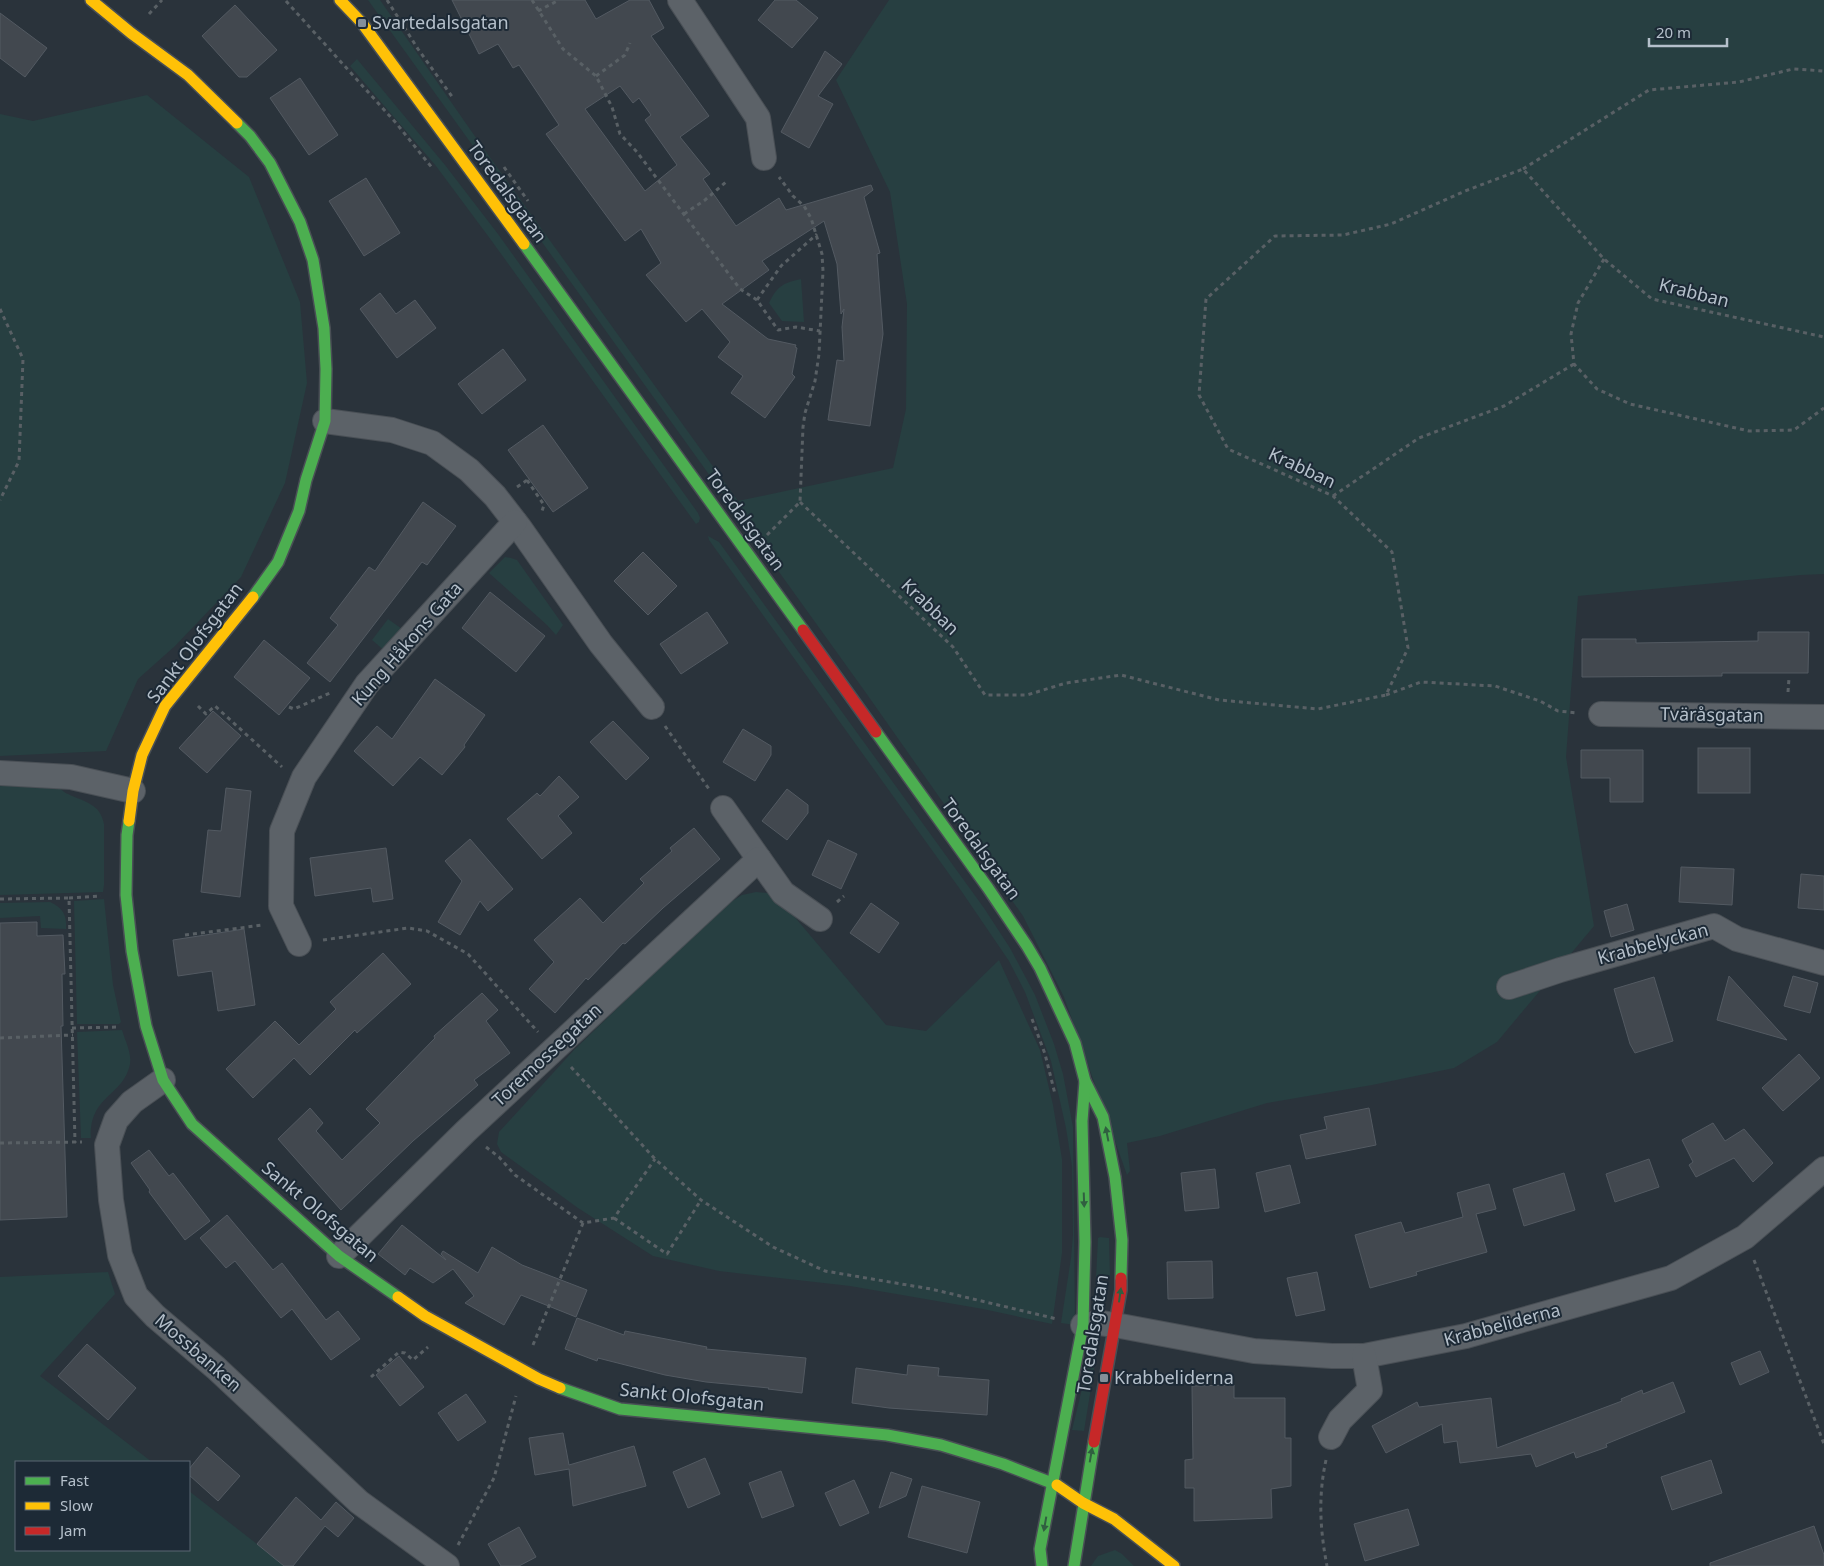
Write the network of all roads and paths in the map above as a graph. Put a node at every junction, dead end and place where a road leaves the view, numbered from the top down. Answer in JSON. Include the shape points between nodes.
{"nodes":[{"id":1,"x":91,"y":0,"type":"edge"},
{"id":2,"x":286,"y":0,"type":"edge"},
{"id":3,"x":340,"y":0,"type":"edge"},
{"id":4,"x":532,"y":0,"type":"edge"},
{"id":5,"x":558,"y":0,"type":"edge"},
{"id":6,"x":680,"y":0,"type":"edge"},
{"id":7,"x":538,"y":11,"type":"junction"},
{"id":8,"x":630,"y":43,"type":"dead end"},
{"id":9,"x":1824,"y":71,"type":"edge"},
{"id":10,"x":596,"y":76,"type":"junction"},
{"id":11,"x":764,"y":158,"type":"joint"},
{"id":12,"x":1522,"y":169,"type":"junction"},
{"id":13,"x":438,"y":176,"type":"dead end"},
{"id":14,"x":726,"y":182,"type":"dead end"},
{"id":15,"x":684,"y":214,"type":"junction"},
{"id":16,"x":817,"y":234,"type":"junction"},
{"id":17,"x":1604,"y":259,"type":"junction"},
{"id":18,"x":757,"y":300,"type":"junction"},
{"id":19,"x":0,"y":309,"type":"edge"},
{"id":20,"x":820,"y":331,"type":"junction"},
{"id":21,"x":1824,"y":337,"type":"edge"},
{"id":22,"x":1574,"y":364,"type":"junction"},
{"id":23,"x":1824,"y":408,"type":"edge"},
{"id":24,"x":325,"y":421,"type":"junction"},
{"id":25,"x":527,"y":480,"type":"dead end"},
{"id":26,"x":1333,"y":496,"type":"junction"},
{"id":27,"x":0,"y":500,"type":"edge"},
{"id":28,"x":800,"y":502,"type":"junction"},
{"id":29,"x":540,"y":517,"type":"dead end"},
{"id":30,"x":515,"y":522,"type":"junction"},
{"id":31,"x":767,"y":535,"type":"dead end"},
{"id":32,"x":179,"y":688,"type":"junction"},
{"id":33,"x":1386,"y":695,"type":"junction"},
{"id":34,"x":354,"y":704,"type":"junction"},
{"id":35,"x":289,"y":707,"type":"dead end"},
{"id":36,"x":652,"y":707,"type":"joint"},
{"id":37,"x":1601,"y":714,"type":"joint"},
{"id":38,"x":1824,"y":717,"type":"edge"},
{"id":39,"x":0,"y":773,"type":"edge"},
{"id":40,"x":301,"y":784,"type":"junction"},
{"id":41,"x":133,"y":791,"type":"junction"},
{"id":42,"x":723,"y":808,"type":"joint"},
{"id":43,"x":759,"y":859,"type":"junction"},
{"id":44,"x":0,"y":899,"type":"edge"},
{"id":45,"x":820,"y":918,"type":"dead end"},
{"id":46,"x":289,"y":921,"type":"junction"},
{"id":47,"x":185,"y":934,"type":"dead end"},
{"id":48,"x":299,"y":944,"type":"joint"},
{"id":49,"x":1824,"y":963,"type":"edge"},
{"id":50,"x":1509,"y":987,"type":"dead end"},
{"id":51,"x":1029,"y":1012,"type":"dead end"},
{"id":52,"x":146,"y":1026,"type":"junction"},
{"id":53,"x":72,"y":1028,"type":"junction"},
{"id":54,"x":73,"y":1034,"type":"junction"},
{"id":55,"x":0,"y":1038,"type":"edge"},
{"id":56,"x":553,"y":1049,"type":"junction"},
{"id":57,"x":163,"y":1080,"type":"junction"},
{"id":58,"x":1085,"y":1081,"type":"junction"},
{"id":59,"x":1056,"y":1100,"type":"dead end"},
{"id":60,"x":466,"y":1131,"type":"junction"},
{"id":61,"x":75,"y":1142,"type":"junction"},
{"id":62,"x":0,"y":1143,"type":"edge"},
{"id":63,"x":107,"y":1145,"type":"junction"},
{"id":64,"x":655,"y":1159,"type":"junction"},
{"id":65,"x":1824,"y":1169,"type":"edge"},
{"id":66,"x":701,"y":1200,"type":"junction"},
{"id":67,"x":614,"y":1218,"type":"junction"},
{"id":68,"x":583,"y":1223,"type":"junction"},
{"id":69,"x":339,"y":1256,"type":"junction"},
{"id":70,"x":1754,"y":1261,"type":"dead end"},
{"id":71,"x":1059,"y":1310,"type":"dead end"},
{"id":72,"x":1057,"y":1319,"type":"junction"},
{"id":73,"x":1083,"y":1325,"type":"junction"},
{"id":74,"x":1115,"y":1325,"type":"junction"},
{"id":75,"x":445,"y":1327,"type":"junction"},
{"id":76,"x":1056,"y":1328,"type":"dead end"},
{"id":77,"x":1364,"y":1356,"type":"junction"},
{"id":78,"x":522,"y":1370,"type":"junction"},
{"id":79,"x":371,"y":1377,"type":"dead end"},
{"id":80,"x":1331,"y":1437,"type":"joint"},
{"id":81,"x":1824,"y":1444,"type":"edge"},
{"id":82,"x":1052,"y":1482,"type":"junction"},
{"id":83,"x":1083,"y":1503,"type":"junction"},
{"id":84,"x":446,"y":1566,"type":"edge"},
{"id":85,"x":1042,"y":1566,"type":"edge"},
{"id":86,"x":1074,"y":1566,"type":"edge"},
{"id":87,"x":1174,"y":1566,"type":"edge"},
{"id":88,"x":1327,"y":1566,"type":"edge"}],
"edges":[{"from":1,"to":24,"type":"street","name":"Sankt Olofsgatan","via":[[188,74],[250,136],[270,163],[300,222],[313,260],[324,328]]},
{"from":2,"to":13,"type":"path","via":[[396,123]]},
{"from":3,"to":58,"type":"street","name":"Toredalsgatan","via":[[362,23],[450,143],[999,904],[1050,989],[1075,1043]]},
{"from":4,"to":7,"type":"path"},
{"from":5,"to":7,"type":"path"},
{"from":6,"to":11,"type":"street","via":[[758,118]]},
{"from":7,"to":10,"type":"path","via":[[563,49]]},
{"from":8,"to":10,"type":"path","via":[[625,55]]},
{"from":9,"to":12,"type":"path","via":[[1793,69],[1739,82],[1649,90]]},
{"from":10,"to":15,"type":"path","via":[[612,107],[620,134],[638,152]]},
{"from":11,"to":16,"type":"path","via":[[804,206]]},
{"from":12,"to":17,"type":"path","name":"Krabban"},
{"from":12,"to":26,"type":"path","name":"Krabban","via":[[1392,224],[1343,235],[1275,236],[1206,299],[1198,395],[1228,449]]},
{"from":14,"to":15,"type":"path"},
{"from":15,"to":18,"type":"path","via":[[740,289]]},
{"from":16,"to":18,"type":"path","via":[[781,266]]},
{"from":16,"to":20,"type":"path","via":[[823,271]]},
{"from":17,"to":21,"type":"path","name":"Krabban","via":[[1652,298]]},
{"from":17,"to":22,"type":"path","via":[[1578,303],[1571,334]]},
{"from":18,"to":20,"type":"path","via":[[778,330],[796,327]]},
{"from":19,"to":27,"type":"path","via":[[22,360],[19,461]]},
{"from":20,"to":28,"type":"path","via":[[817,368],[802,427]]},
{"from":22,"to":23,"type":"path","via":[[1597,389],[1630,404],[1749,431],[1794,430]]},
{"from":22,"to":26,"type":"path","via":[[1504,406],[1420,438]]},
{"from":24,"to":30,"type":"street","via":[[392,430],[432,443],[469,470]]},
{"from":24,"to":32,"type":"street","name":"Sankt Olofsgatan","via":[[299,511],[278,562]]},
{"from":25,"to":29,"type":"path","via":[[544,505]]},
{"from":26,"to":33,"type":"path","name":"Krabban","via":[[1392,552],[1408,648]]},
{"from":28,"to":31,"type":"path"},
{"from":28,"to":33,"type":"path","name":"Krabban","via":[[953,647],[985,695],[1026,695],[1066,683],[1121,675],[1220,700],[1318,709]]},
{"from":30,"to":34,"type":"street","name":"Kung Håkons Gata","via":[[367,684]]},
{"from":30,"to":36,"type":"street","via":[[601,644]]},
{"from":32,"to":40,"type":"path","via":[[206,714],[215,706]]},
{"from":32,"to":41,"type":"street","name":"Sankt Olofsgatan","via":[[165,706],[142,755]]},
{"from":33,"to":37,"type":"path","via":[[1421,682],[1495,686],[1540,701],[1558,711]]},
{"from":34,"to":35,"type":"path","via":[[335,691],[294,709]]},
{"from":34,"to":40,"type":"street","name":"Kung Håkons Gata"},
{"from":36,"to":42,"type":"path"},
{"from":37,"to":38,"type":"street","name":"Tväråsgatan"},
{"from":39,"to":41,"type":"street","via":[[71,777]]},
{"from":40,"to":46,"type":"street","name":"Kung Håkons Gata","via":[[282,831],[280,906]]},
{"from":41,"to":52,"type":"street","name":"Sankt Olofsgatan","via":[[127,835],[126,895],[132,951]]},
{"from":42,"to":43,"type":"street"},
{"from":43,"to":45,"type":"street","via":[[783,893]]},
{"from":43,"to":56,"type":"street","name":"Toremossegatan"},
{"from":44,"to":53,"type":"path","via":[[69,898]]},
{"from":46,"to":47,"type":"path"},
{"from":46,"to":48,"type":"street","name":"Kung Håkons Gata"},
{"from":48,"to":56,"type":"path","via":[[408,928],[427,930],[468,954]]},
{"from":49,"to":50,"type":"street","name":"Krabbelyckan","via":[[1737,940],[1714,926]]},
{"from":51,"to":59,"type":"path"},
{"from":52,"to":53,"type":"path"},
{"from":52,"to":57,"type":"street","name":"Sankt Olofsgatan"},
{"from":53,"to":54,"type":"path"},
{"from":54,"to":55,"type":"path"},
{"from":54,"to":61,"type":"path"},
{"from":56,"to":60,"type":"street","name":"Toremossegatan"},
{"from":56,"to":64,"type":"path"},
{"from":57,"to":63,"type":"street","name":"Mossbanken","via":[[132,1102],[116,1120]]},
{"from":57,"to":69,"type":"street","name":"Sankt Olofsgatan","via":[[192,1124]]},
{"from":58,"to":73,"type":"street","name":"Toredalsgatan","one_way":true,"via":[[1082,1121]]},
{"from":74,"to":58,"type":"street","name":"Toredalsgatan","one_way":true,"via":[[1121,1290],[1122,1240],[1115,1177],[1103,1117]]},
{"from":60,"to":68,"type":"path","via":[[499,1157],[515,1175]]},
{"from":60,"to":69,"type":"street","name":"Toremossegatan"},
{"from":61,"to":62,"type":"path"},
{"from":61,"to":63,"type":"path"},
{"from":63,"to":84,"type":"street","name":"Mossbanken","via":[[120,1255],[136,1296],[359,1502]]},
{"from":64,"to":66,"type":"path"},
{"from":64,"to":67,"type":"path"},
{"from":65,"to":77,"type":"street","name":"Krabbeliderna","via":[[1745,1237],[1671,1278],[1466,1336]]},
{"from":66,"to":67,"type":"path","via":[[667,1254]]},
{"from":66,"to":72,"type":"path","via":[[772,1247],[825,1271],[930,1289]]},
{"from":67,"to":68,"type":"path"},
{"from":68,"to":78,"type":"path"},
{"from":69,"to":75,"type":"street","name":"Sankt Olofsgatan"},
{"from":70,"to":81,"type":"path"},
{"from":71,"to":72,"type":"path"},
{"from":72,"to":76,"type":"path"},
{"from":73,"to":74,"type":"street","name":"Krabbeliderna"},
{"from":73,"to":82,"type":"street","name":"Toredalsgatan"},
{"from":74,"to":77,"type":"street","name":"Krabbeliderna","via":[[1254,1351]]},
{"from":83,"to":74,"type":"street","name":"Toredalsgatan","one_way":true},
{"from":75,"to":78,"type":"street","name":"Sankt Olofsgatan"},
{"from":75,"to":79,"type":"path","via":[[413,1360],[399,1352]]},
{"from":77,"to":80,"type":"street","via":[[1370,1390],[1340,1420]]},
{"from":78,"to":82,"type":"street","name":"Sankt Olofsgatan","via":[[569,1392],[620,1409],[887,1435],[941,1446]]},
{"from":78,"to":84,"type":"path","via":[[494,1478]]},
{"from":80,"to":88,"type":"path","via":[[1320,1500]]},
{"from":82,"to":83,"type":"street","name":"Sankt Olofsgatan"},
{"from":82,"to":85,"type":"street","name":"Toredalsgatan","one_way":true,"via":[[1040,1549]]},
{"from":83,"to":86,"type":"street","name":"Toredalsgatan"},
{"from":83,"to":87,"type":"street","name":"Sankt Olofsgatan","via":[[1114,1519]]}]}
